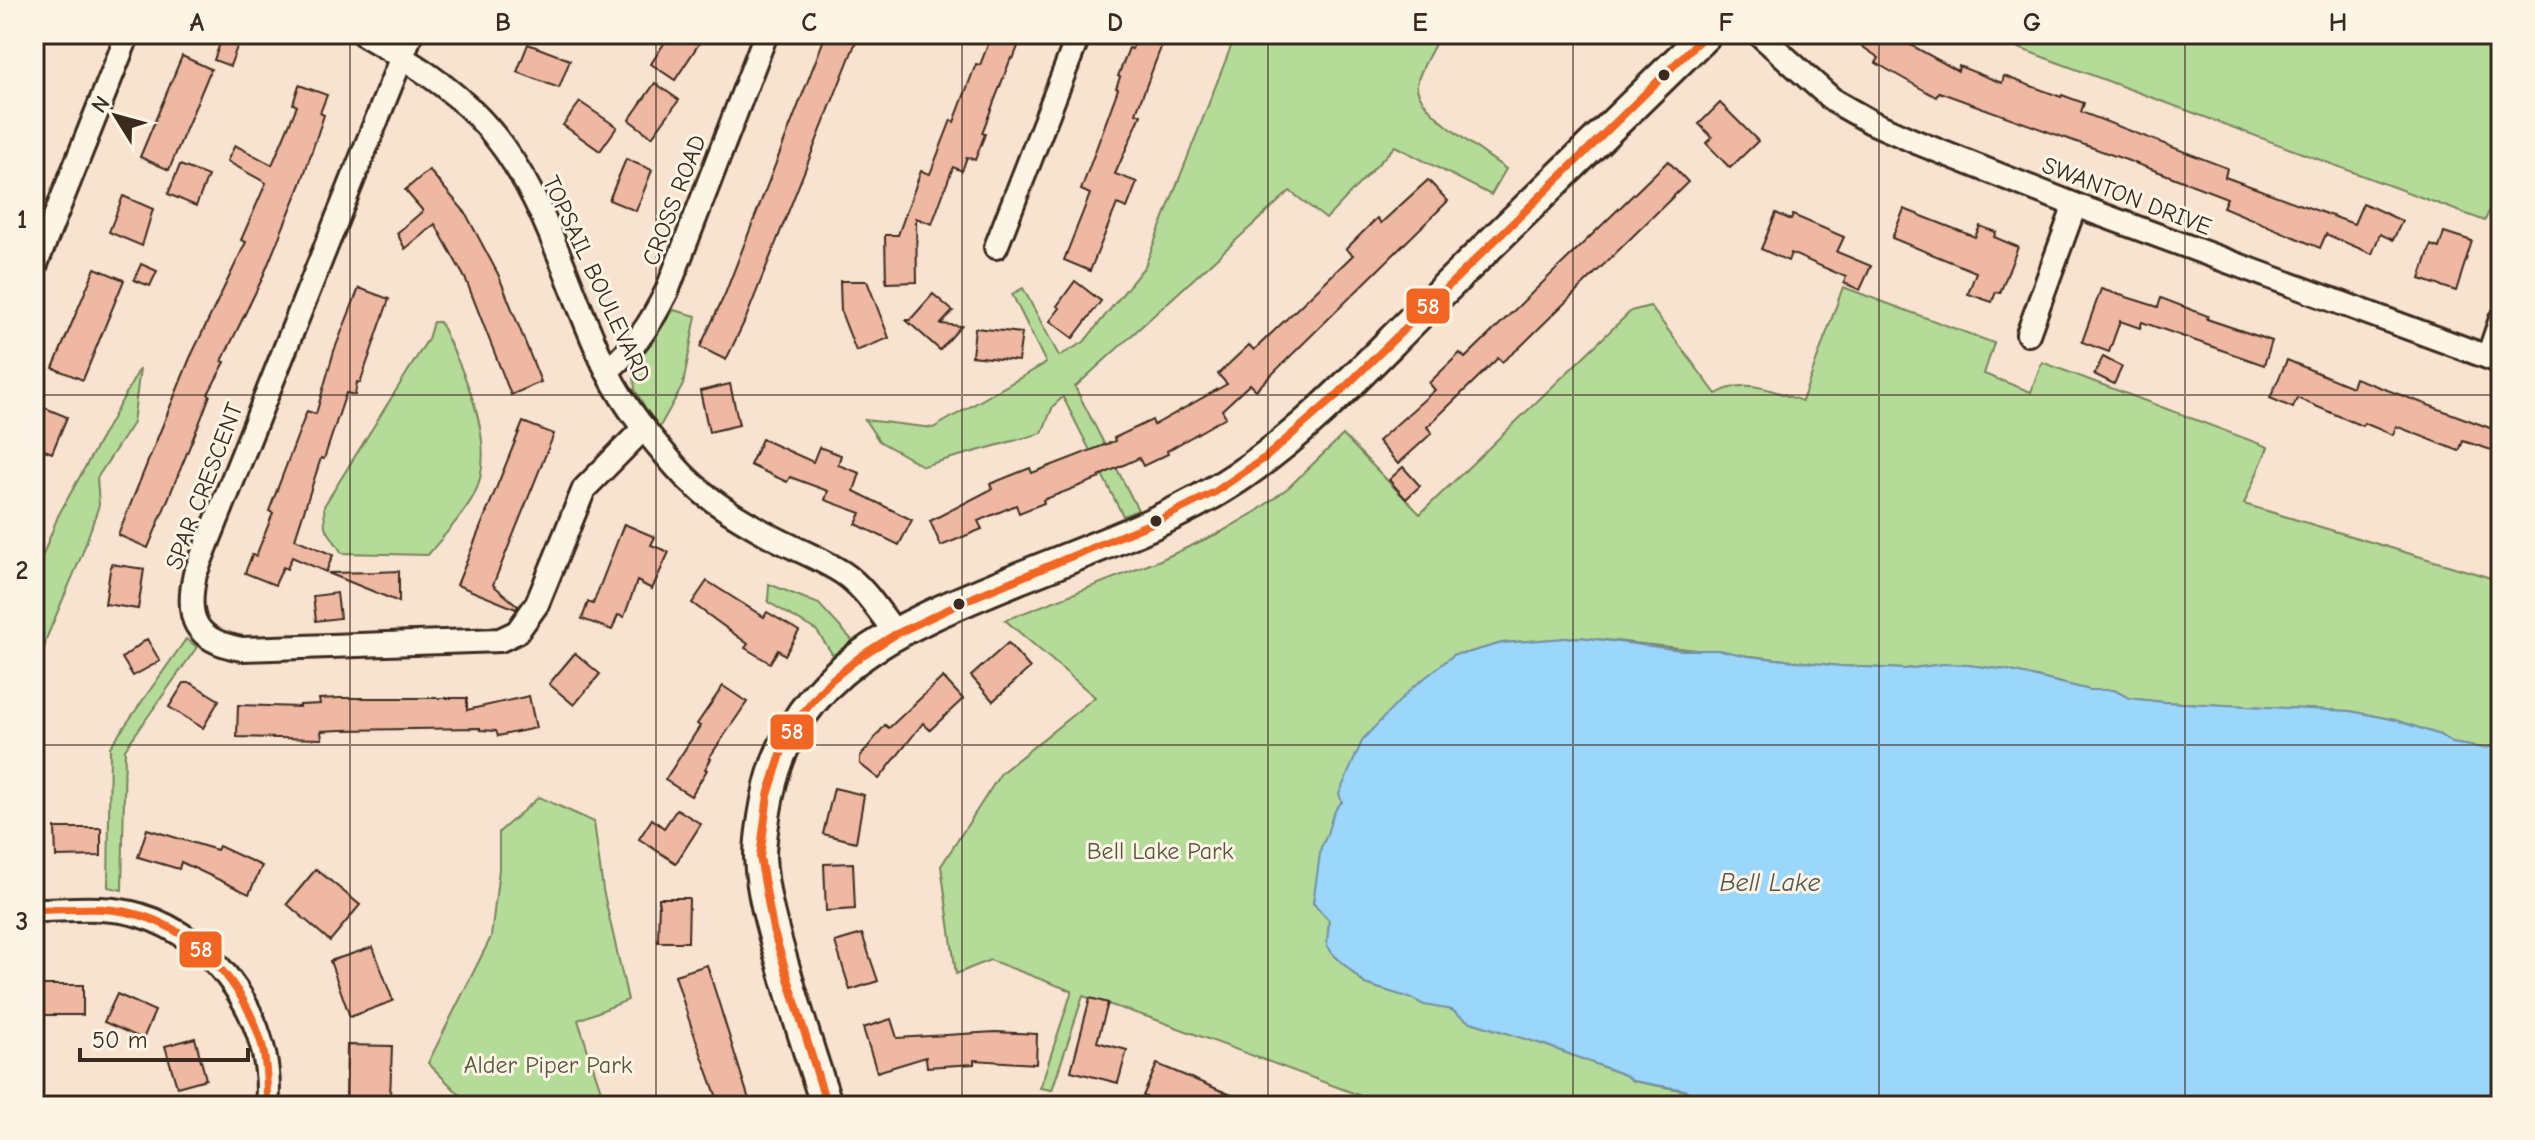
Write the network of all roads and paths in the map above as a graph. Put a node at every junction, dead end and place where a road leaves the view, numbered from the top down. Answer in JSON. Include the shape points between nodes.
{"nodes":[{"id":1,"x":128,"y":34,"type":"edge"},
{"id":2,"x":363,"y":34,"type":"edge"},
{"id":3,"x":411,"y":34,"type":"edge"},
{"id":4,"x":766,"y":34,"type":"edge"},
{"id":5,"x":1079,"y":34,"type":"edge"},
{"id":6,"x":1706,"y":34,"type":"edge"},
{"id":7,"x":1759,"y":34,"type":"edge"},
{"id":8,"x":402,"y":56,"type":"junction"},
{"id":9,"x":2075,"y":205,"type":"junction"},
{"id":10,"x":996,"y":247,"type":"dead end"},
{"id":11,"x":34,"y":269,"type":"edge"},
{"id":12,"x":2501,"y":319,"type":"edge"},
{"id":13,"x":2028,"y":334,"type":"dead end"},
{"id":14,"x":2494,"y":360,"type":"edge"},
{"id":15,"x":607,"y":371,"type":"junction"},
{"id":16,"x":644,"y":428,"type":"junction"},
{"id":17,"x":895,"y":632,"type":"junction"},
{"id":18,"x":34,"y":910,"type":"edge"},
{"id":19,"x":267,"y":1106,"type":"edge"},
{"id":20,"x":827,"y":1106,"type":"edge"}],
"edges":[{"from":1,"to":11,"type":"street"},
{"from":2,"to":8,"type":"street","name":"TOPSAIL BOULEVARD"},
{"from":3,"to":8,"type":"street"},
{"from":4,"to":15,"type":"street","name":"CROSS ROAD","via":[[667,291],[634,347]]},
{"from":5,"to":10,"type":"street"},
{"from":6,"to":17,"type":"street","via":[[1270,454],[1152,524]]},
{"from":7,"to":9,"type":"street","name":"SWANTON DRIVE","via":[[1834,101],[1871,122]]},
{"from":8,"to":15,"type":"street","name":"TOPSAIL BOULEVARD","via":[[450,89],[483,121],[538,201]]},
{"from":8,"to":16,"type":"street","name":"SPAR CRESCENT","via":[[195,574],[194,624],[222,646],[242,649],[500,640],[517,632],[537,604],[584,489]]},
{"from":9,"to":13,"type":"street"},
{"from":9,"to":14,"type":"street","name":"SWANTON DRIVE"},
{"from":12,"to":14,"type":"street"},
{"from":15,"to":16,"type":"street","name":"TOPSAIL BOULEVARD"},
{"from":16,"to":17,"type":"street","name":"TOPSAIL BOULEVARD","via":[[700,491],[768,535],[844,574]]},
{"from":17,"to":20,"type":"street","via":[[822,688],[802,715],[777,763],[763,821],[760,857],[767,909]]},
{"from":18,"to":19,"type":"street","via":[[140,915],[199,949],[230,978],[262,1039]]}]}
